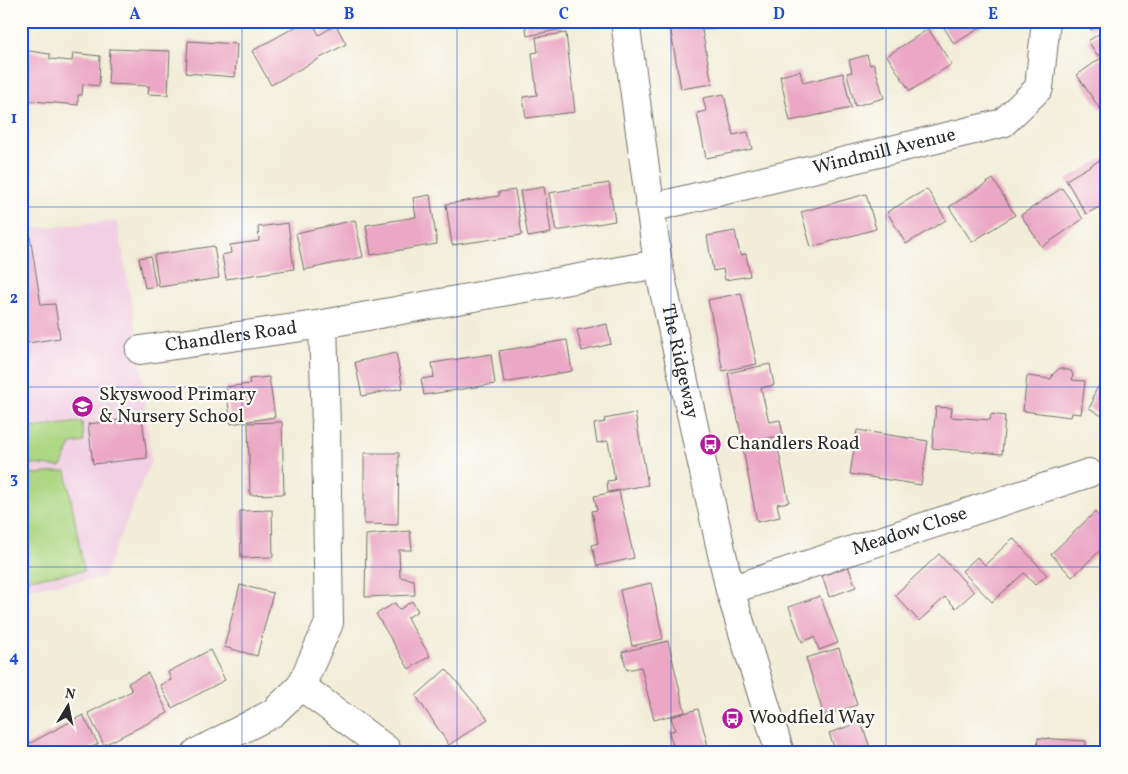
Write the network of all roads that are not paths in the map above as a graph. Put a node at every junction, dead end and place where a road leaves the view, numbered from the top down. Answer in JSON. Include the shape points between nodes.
{"nodes":[{"id":1,"x":625,"y":21,"type":"edge"},
{"id":2,"x":1046,"y":21,"type":"edge"},
{"id":3,"x":651,"y":208,"type":"junction"},
{"id":4,"x":658,"y":264,"type":"junction"},
{"id":5,"x":322,"y":324,"type":"junction"},
{"id":6,"x":140,"y":350,"type":"dead end"},
{"id":7,"x":1089,"y":473,"type":"dead end"},
{"id":8,"x":730,"y":590,"type":"junction"},
{"id":9,"x":301,"y":686,"type":"junction"},
{"id":10,"x":386,"y":749,"type":"dead end"},
{"id":11,"x":196,"y":753,"type":"edge"},
{"id":12,"x":780,"y":753,"type":"edge"}],
"edges":[{"from":1,"to":3,"type":"street","name":"The Ridgeway"},
{"from":2,"to":3,"type":"street","name":"Windmill Avenue","via":[[1039,88],[1003,123]]},
{"from":3,"to":4,"type":"street","name":"The Ridgeway"},
{"from":4,"to":5,"type":"street","name":"Chandlers Road"},
{"from":4,"to":8,"type":"street","name":"The Ridgeway"},
{"from":5,"to":6,"type":"street","name":"Chandlers Road"},
{"from":5,"to":9,"type":"street","name":"Chandlers Road","via":[[330,623]]},
{"from":7,"to":8,"type":"street","name":"Meadow Close"},
{"from":8,"to":12,"type":"street","name":"The Ridgeway"},
{"from":9,"to":10,"type":"street"},
{"from":9,"to":11,"type":"street","name":"Chandlers Road","via":[[273,713]]}]}
